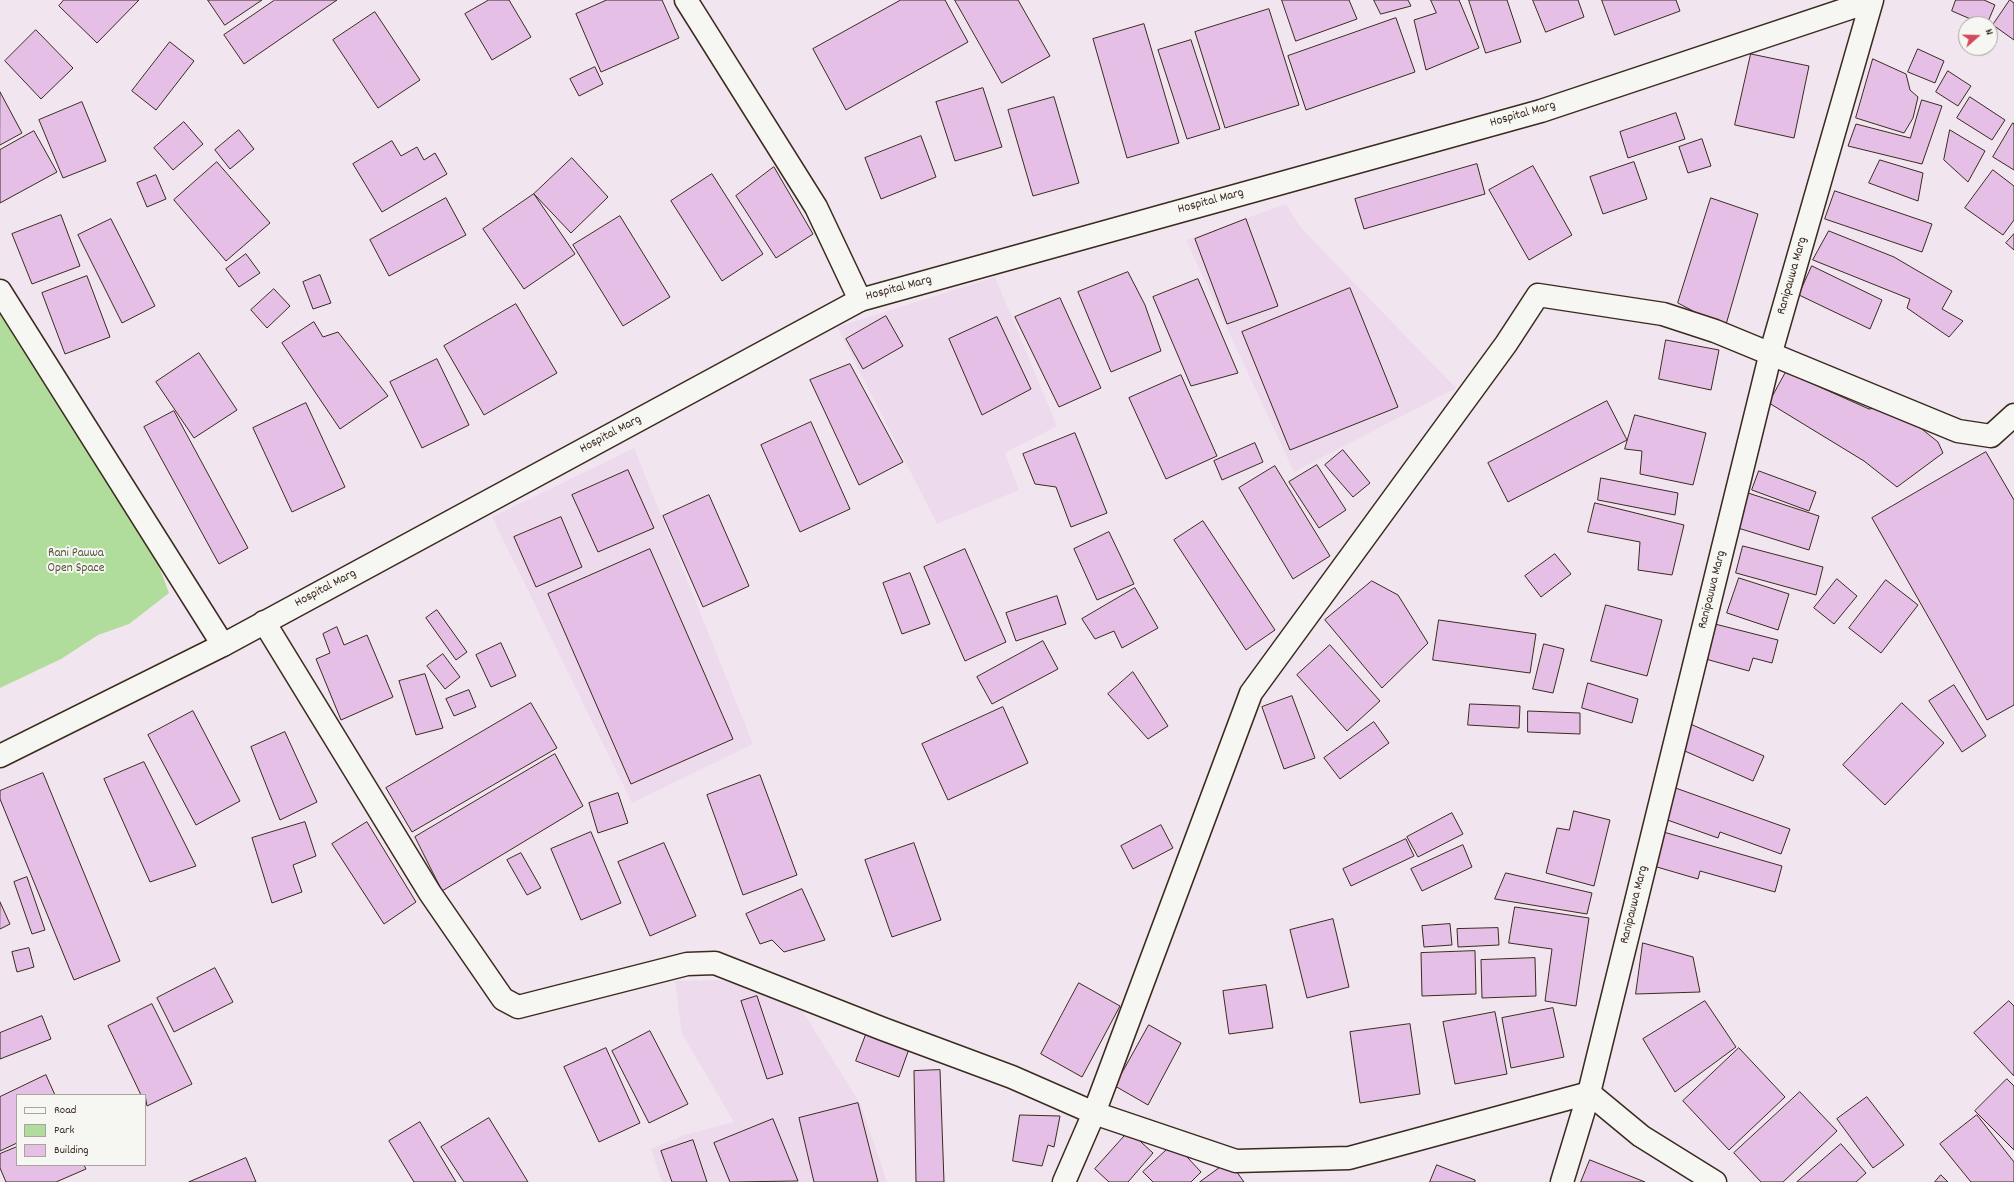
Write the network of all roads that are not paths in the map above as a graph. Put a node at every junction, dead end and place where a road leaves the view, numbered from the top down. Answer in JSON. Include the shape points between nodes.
{"nodes":[{"id":1,"x":686,"y":0,"type":"edge"},
{"id":2,"x":1872,"y":0,"type":"edge"},
{"id":3,"x":0,"y":291,"type":"edge"},
{"id":4,"x":860,"y":300,"type":"junction"},
{"id":5,"x":1771,"y":352,"type":"junction"},
{"id":6,"x":2014,"y":414,"type":"edge"},
{"id":7,"x":264,"y":622,"type":"junction"},
{"id":8,"x":223,"y":645,"type":"junction"},
{"id":9,"x":0,"y":756,"type":"edge"},
{"id":10,"x":1589,"y":1093,"type":"junction"},
{"id":11,"x":1094,"y":1113,"type":"junction"},
{"id":12,"x":1064,"y":1182,"type":"edge"},
{"id":13,"x":1562,"y":1182,"type":"edge"},
{"id":14,"x":1715,"y":1182,"type":"edge"}],
"edges":[{"from":1,"to":4,"type":"street","via":[[816,207]]},
{"from":2,"to":4,"type":"street","name":"Hospital Marg","via":[[1541,111]]},
{"from":2,"to":5,"type":"street","name":"Ranipauwa Marg"},
{"from":3,"to":8,"type":"street"},
{"from":4,"to":7,"type":"street","name":"Hospital Marg"},
{"from":5,"to":6,"type":"street","via":[[1958,431],[1991,436]]},
{"from":5,"to":10,"type":"street","name":"Ranipauwa Marg"},
{"from":5,"to":11,"type":"street","via":[[1663,314],[1538,295],[1501,350],[1251,693]]},
{"from":7,"to":8,"type":"street","name":"Hospital Marg"},
{"from":7,"to":11,"type":"street","via":[[430,893],[503,999],[518,1007],[687,964],[715,963],[1012,1077]]},
{"from":8,"to":9,"type":"street","name":"Hospital Marg"},
{"from":10,"to":11,"type":"street","via":[[1349,1158],[1236,1161]]},
{"from":10,"to":13,"type":"street","name":"Ranipauwa Marg"},
{"from":10,"to":14,"type":"street","via":[[1641,1136]]},
{"from":11,"to":12,"type":"street"}]}
